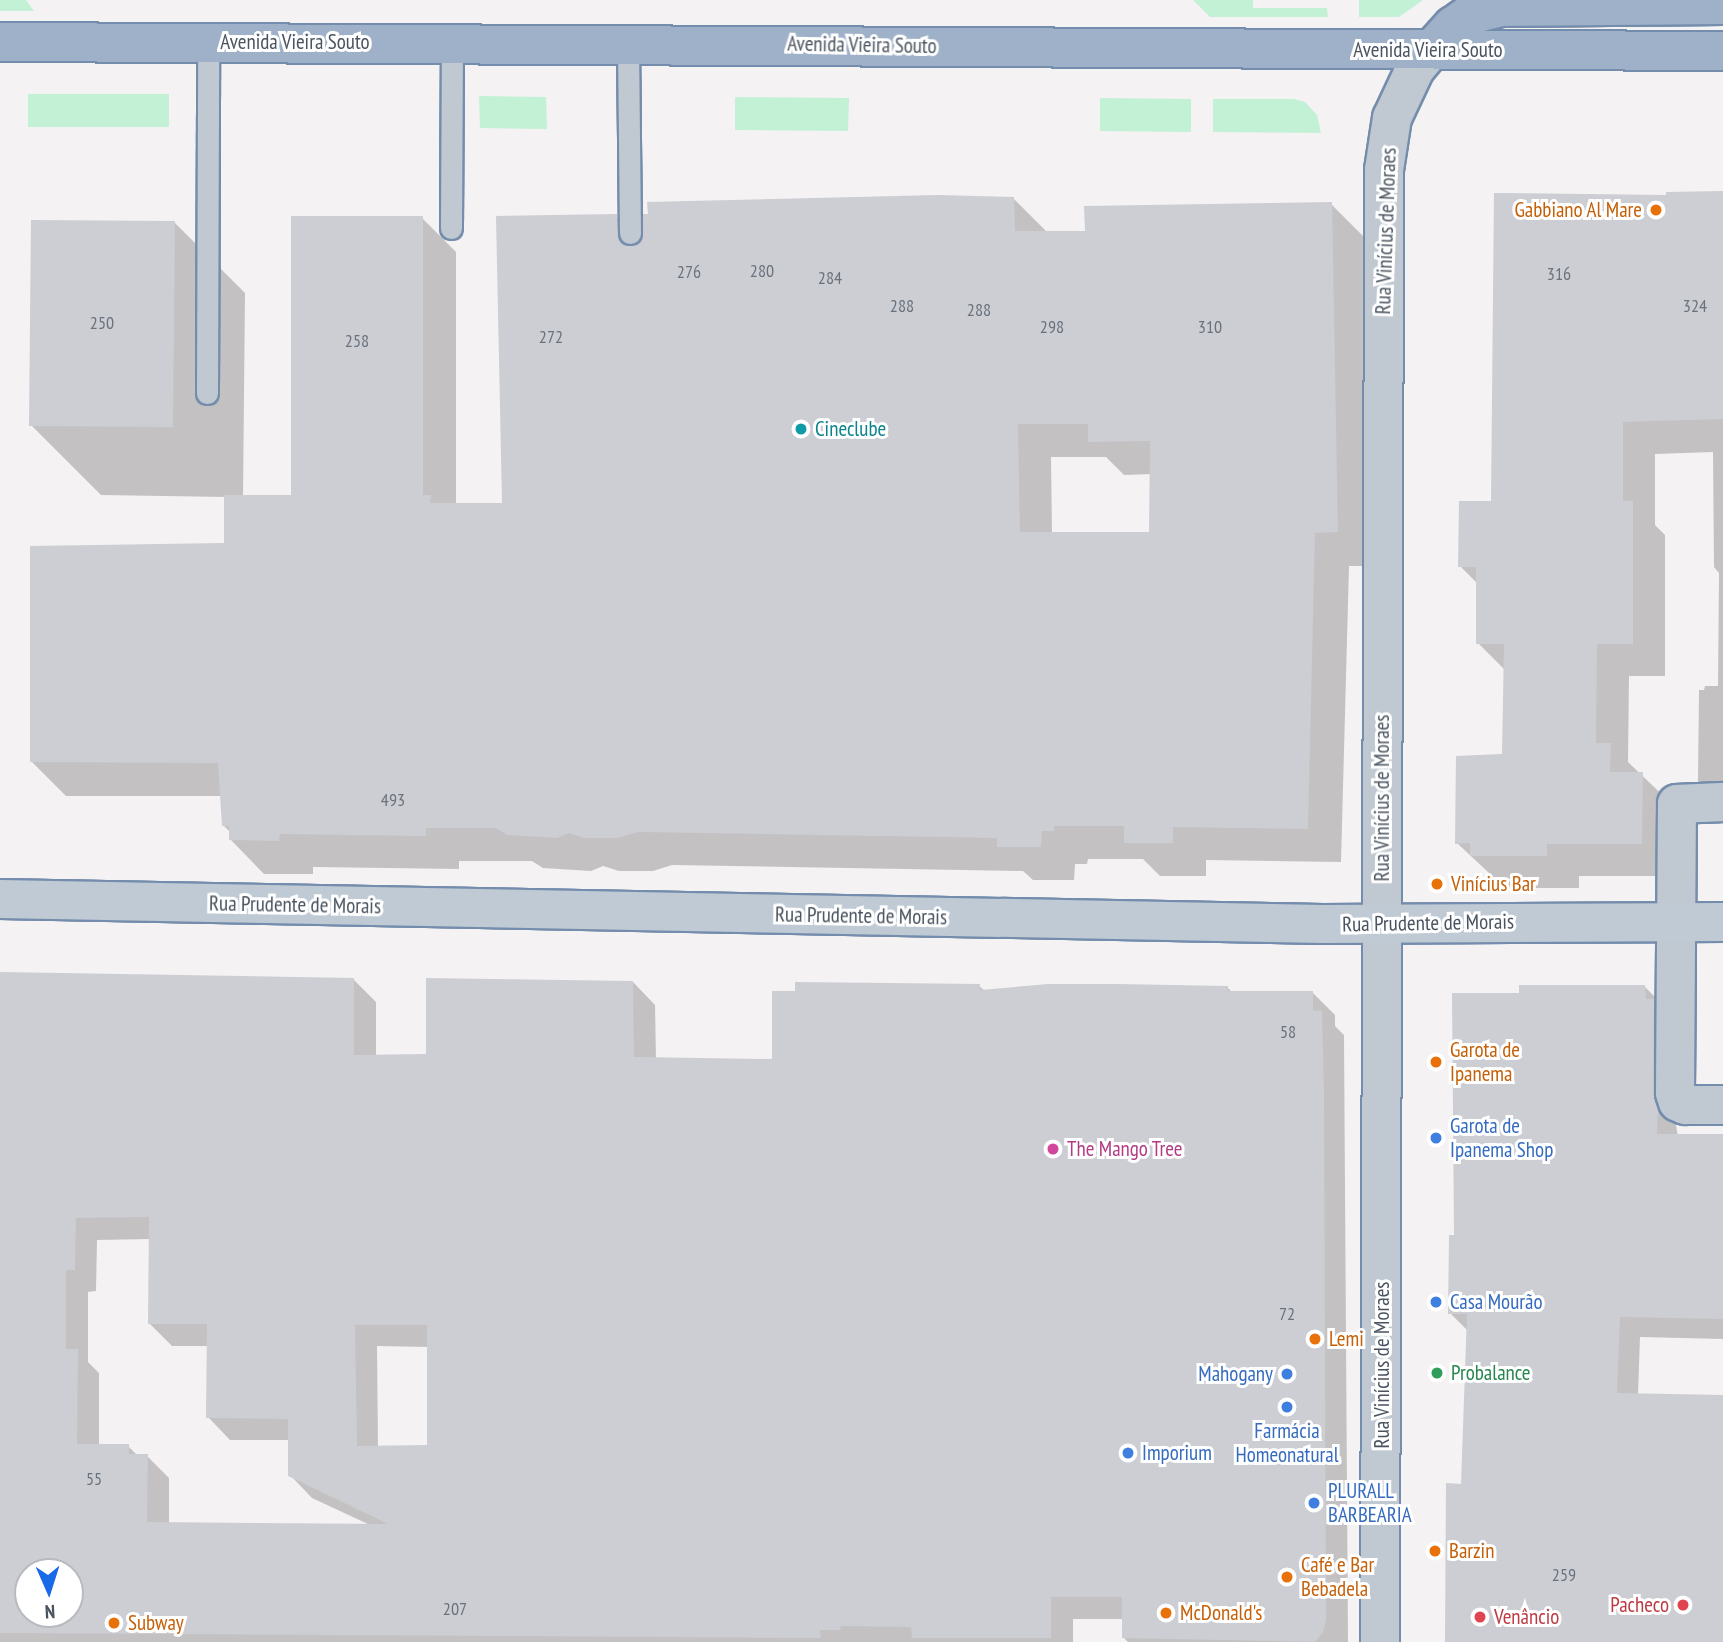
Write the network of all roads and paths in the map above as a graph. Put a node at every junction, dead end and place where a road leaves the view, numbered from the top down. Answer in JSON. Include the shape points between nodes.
{"nodes":[{"id":1,"x":1723,"y":5,"type":"edge"},
{"id":2,"x":0,"y":42,"type":"edge"},
{"id":3,"x":208,"y":42,"type":"junction"},
{"id":4,"x":452,"y":42,"type":"junction"},
{"id":5,"x":628,"y":43,"type":"junction"},
{"id":6,"x":1432,"y":49,"type":"junction"},
{"id":7,"x":1723,"y":51,"type":"edge"},
{"id":8,"x":452,"y":228,"type":"dead end"},
{"id":9,"x":630,"y":233,"type":"dead end"},
{"id":10,"x":208,"y":393,"type":"dead end"},
{"id":11,"x":1723,"y":803,"type":"edge"},
{"id":12,"x":0,"y":899,"type":"edge"},
{"id":13,"x":1676,"y":922,"type":"junction"},
{"id":14,"x":1723,"y":922,"type":"edge"},
{"id":15,"x":1384,"y":923,"type":"junction"},
{"id":16,"x":1723,"y":1105,"type":"edge"},
{"id":17,"x":1380,"y":1642,"type":"edge"}],
"edges":[{"from":1,"to":6,"type":"highway","via":[[1500,7],[1469,15]]},
{"from":2,"to":3,"type":"highway","name":"Avenida Vieira Souto"},
{"from":3,"to":4,"type":"highway","name":"Avenida Vieira Souto"},
{"from":3,"to":10,"type":"lane"},
{"from":4,"to":5,"type":"highway","name":"Avenida Vieira Souto"},
{"from":4,"to":8,"type":"lane"},
{"from":5,"to":6,"type":"highway","name":"Avenida Vieira Souto"},
{"from":5,"to":9,"type":"lane"},
{"from":6,"to":7,"type":"highway","name":"Avenida Vieira Souto"},
{"from":6,"to":15,"type":"street","name":"Rua Vinícius de Moraes","via":[[1415,69],[1392,118],[1384,170]]},
{"from":11,"to":13,"type":"street","via":[[1677,804]]},
{"from":12,"to":15,"type":"main road","name":"Rua Prudente de Morais"},
{"from":13,"to":14,"type":"main road","name":"Rua Prudente de Morais"},
{"from":13,"to":15,"type":"main road","name":"Rua Prudente de Morais"},
{"from":13,"to":16,"type":"street","via":[[1675,1093],[1685,1105]]},
{"from":15,"to":17,"type":"street","name":"Rua Vinícius de Moraes"}]}
